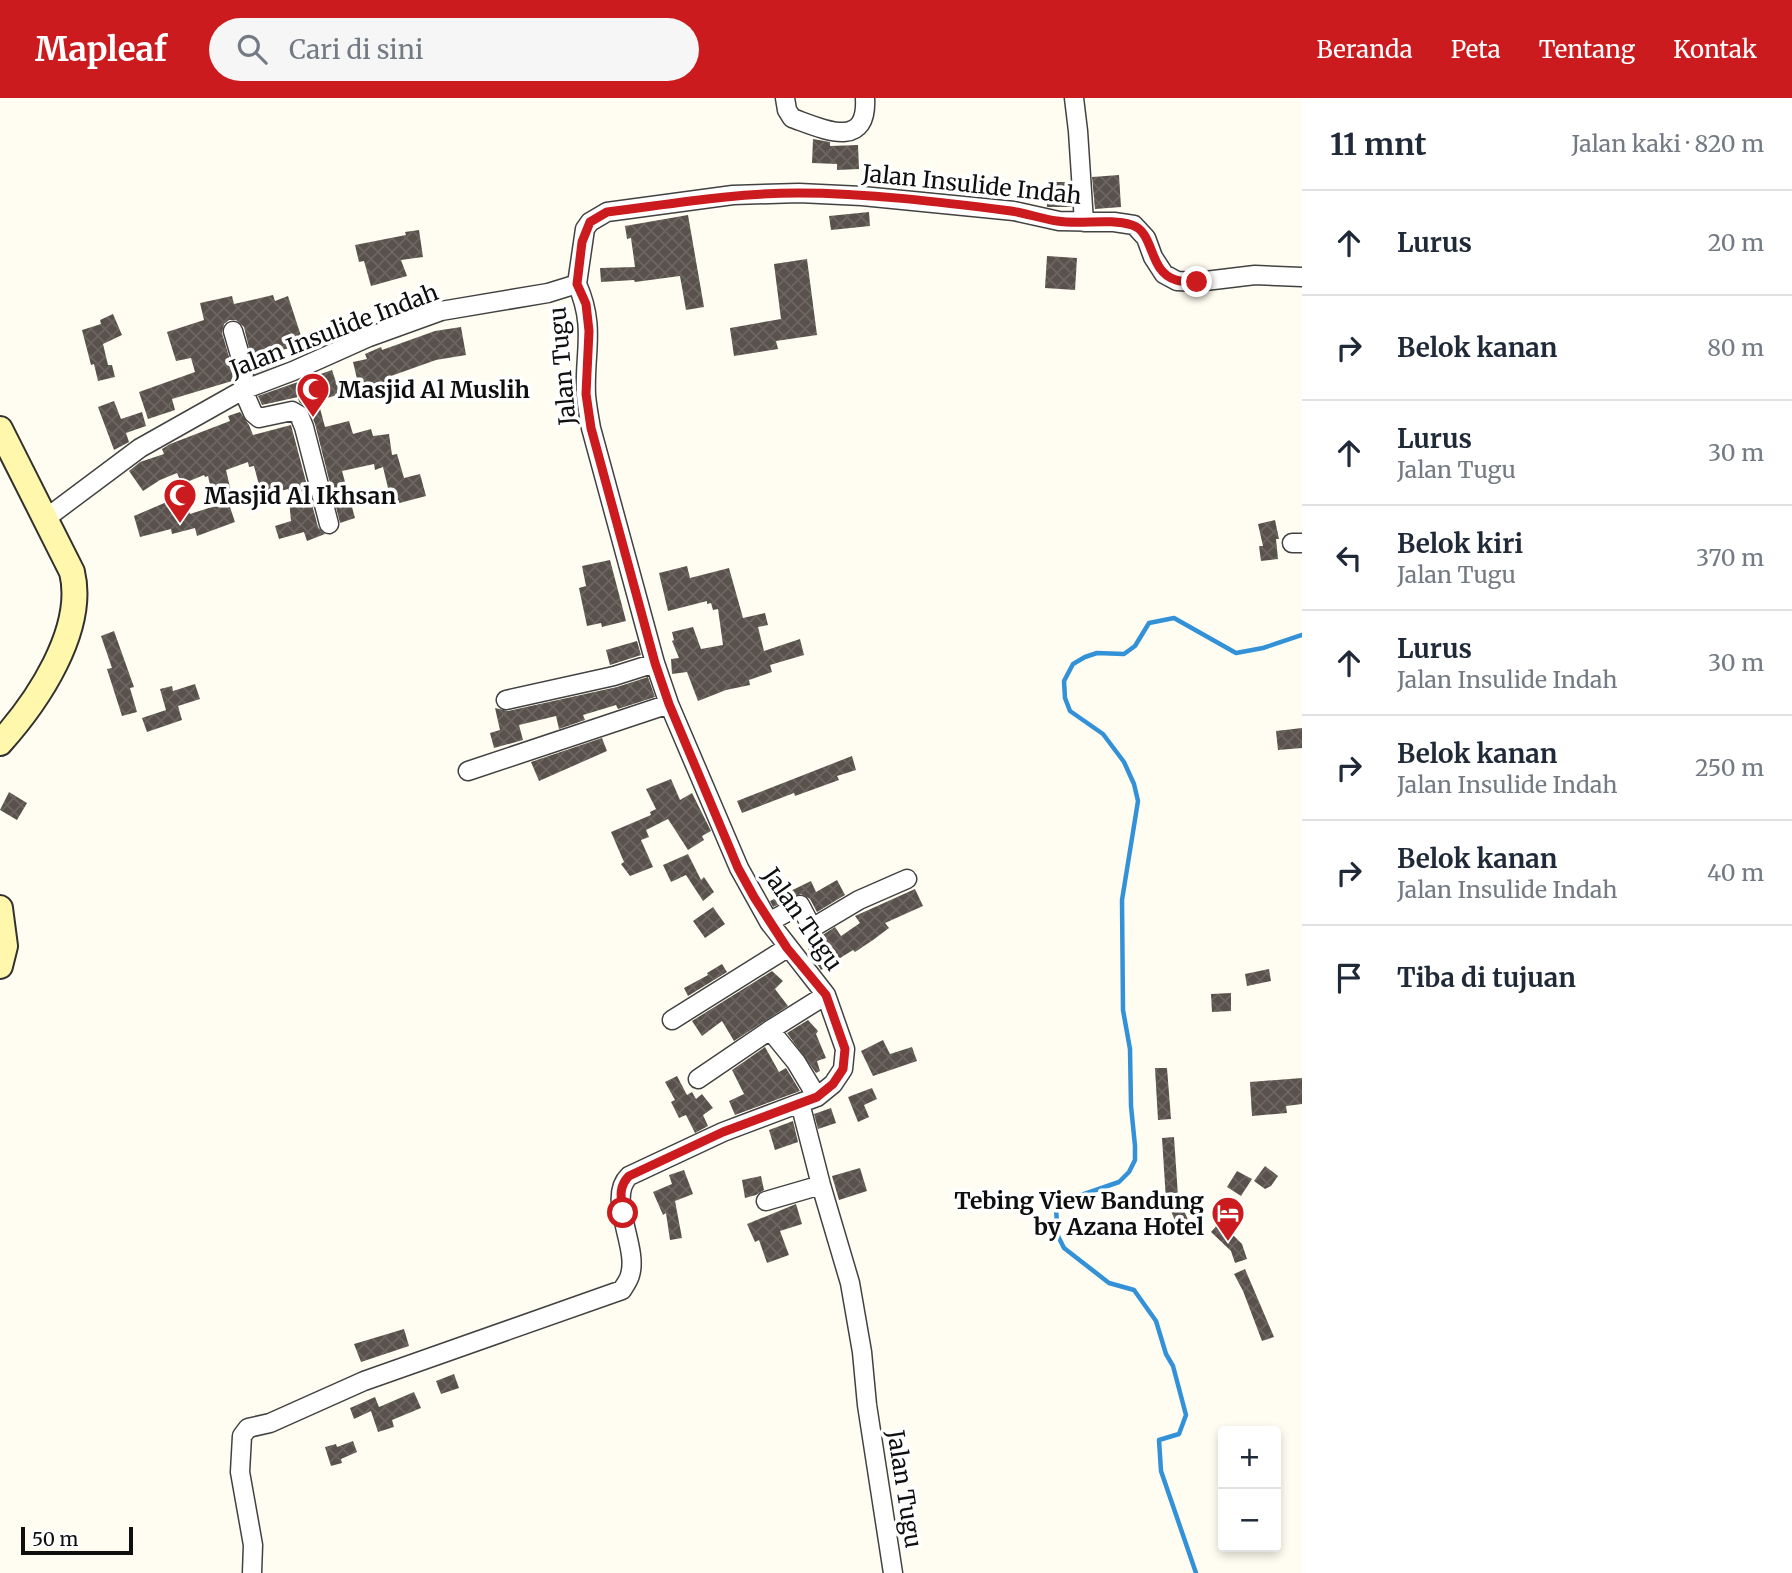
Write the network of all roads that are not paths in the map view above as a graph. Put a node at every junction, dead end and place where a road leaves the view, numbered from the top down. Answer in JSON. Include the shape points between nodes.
{"nodes":[{"id":1,"x":785,"y":98,"type":"edge"},
{"id":2,"x":865,"y":98,"type":"edge"},
{"id":3,"x":1074,"y":98,"type":"edge"},
{"id":4,"x":1084,"y":222,"type":"junction"},
{"id":5,"x":1302,"y":277,"type":"edge"},
{"id":6,"x":577,"y":284,"type":"junction"},
{"id":7,"x":233,"y":331,"type":"dead end"},
{"id":8,"x":243,"y":390,"type":"junction"},
{"id":9,"x":0,"y":429,"type":"edge"},
{"id":10,"x":45,"y":519,"type":"junction"},
{"id":11,"x":329,"y":524,"type":"dead end"},
{"id":12,"x":655,"y":663,"type":"junction"},
{"id":13,"x":506,"y":700,"type":"dead end"},
{"id":14,"x":669,"y":704,"type":"junction"},
{"id":15,"x":0,"y":743,"type":"edge"},
{"id":16,"x":468,"y":771,"type":"dead end"},
{"id":17,"x":907,"y":879,"type":"dead end"},
{"id":18,"x":0,"y":908,"type":"edge"},
{"id":19,"x":769,"y":922,"type":"junction"},
{"id":20,"x":787,"y":948,"type":"junction"},
{"id":21,"x":0,"y":965,"type":"edge"},
{"id":22,"x":826,"y":995,"type":"junction"},
{"id":23,"x":672,"y":1020,"type":"dead end"},
{"id":24,"x":770,"y":1030,"type":"junction"},
{"id":25,"x":698,"y":1079,"type":"dead end"},
{"id":26,"x":808,"y":1100,"type":"junction"},
{"id":27,"x":821,"y":1185,"type":"junction"},
{"id":28,"x":766,"y":1201,"type":"dead end"},
{"id":29,"x":252,"y":1573,"type":"edge"},
{"id":30,"x":893,"y":1573,"type":"edge"}],
"edges":[{"from":1,"to":2,"type":"street","via":[[792,118],[837,132],[851,132],[860,126],[866,114]]},
{"from":3,"to":4,"type":"street"},
{"from":4,"to":5,"type":"street","name":"Jalan Insulide Indah","via":[[1134,225],[1164,274],[1177,281],[1255,275]]},
{"from":4,"to":6,"type":"street","name":"Jalan Insulide Indah","via":[[862,196],[733,195],[598,216],[585,229]]},
{"from":6,"to":8,"type":"street","name":"Jalan Insulide Indah","via":[[442,311]]},
{"from":6,"to":12,"type":"street","name":"Jalan Tugu","via":[[586,304],[589,331],[586,394],[591,428]]},
{"from":7,"to":8,"type":"street","via":[[244,369]]},
{"from":8,"to":10,"type":"street","name":"Jalan Insulide Indah","via":[[140,448]]},
{"from":8,"to":11,"type":"street","via":[[260,418],[292,411],[299,415]]},
{"from":9,"to":10,"type":"main road"},
{"from":10,"to":15,"type":"main road","via":[[72,572],[74,607],[59,656],[24,716]]},
{"from":12,"to":13,"type":"street"},
{"from":12,"to":14,"type":"street","name":"Jalan Tugu"},
{"from":14,"to":16,"type":"street"},
{"from":14,"to":19,"type":"street","name":"Jalan Tugu","via":[[738,868]]},
{"from":17,"to":19,"type":"street","via":[[812,928],[800,905]]},
{"from":18,"to":21,"type":"main road","via":[[5,946]]},
{"from":19,"to":20,"type":"street","name":"Jalan Tugu"},
{"from":20,"to":22,"type":"street","name":"Jalan Tugu"},
{"from":20,"to":23,"type":"street"},
{"from":22,"to":24,"type":"street"},
{"from":22,"to":26,"type":"street","name":"Jalan Tugu","via":[[845,1049],[843,1069],[833,1084]]},
{"from":24,"to":25,"type":"street"},
{"from":24,"to":26,"type":"street","via":[[796,1062]]},
{"from":26,"to":27,"type":"street","name":"Jalan Tugu"},
{"from":26,"to":29,"type":"street","via":[[723,1132],[623,1182],[631,1273],[622,1290],[364,1381],[270,1423],[248,1428],[242,1436],[240,1472],[253,1545]]},
{"from":27,"to":28,"type":"street"},
{"from":27,"to":30,"type":"street","name":"Jalan Tugu","via":[[850,1283]]}]}
